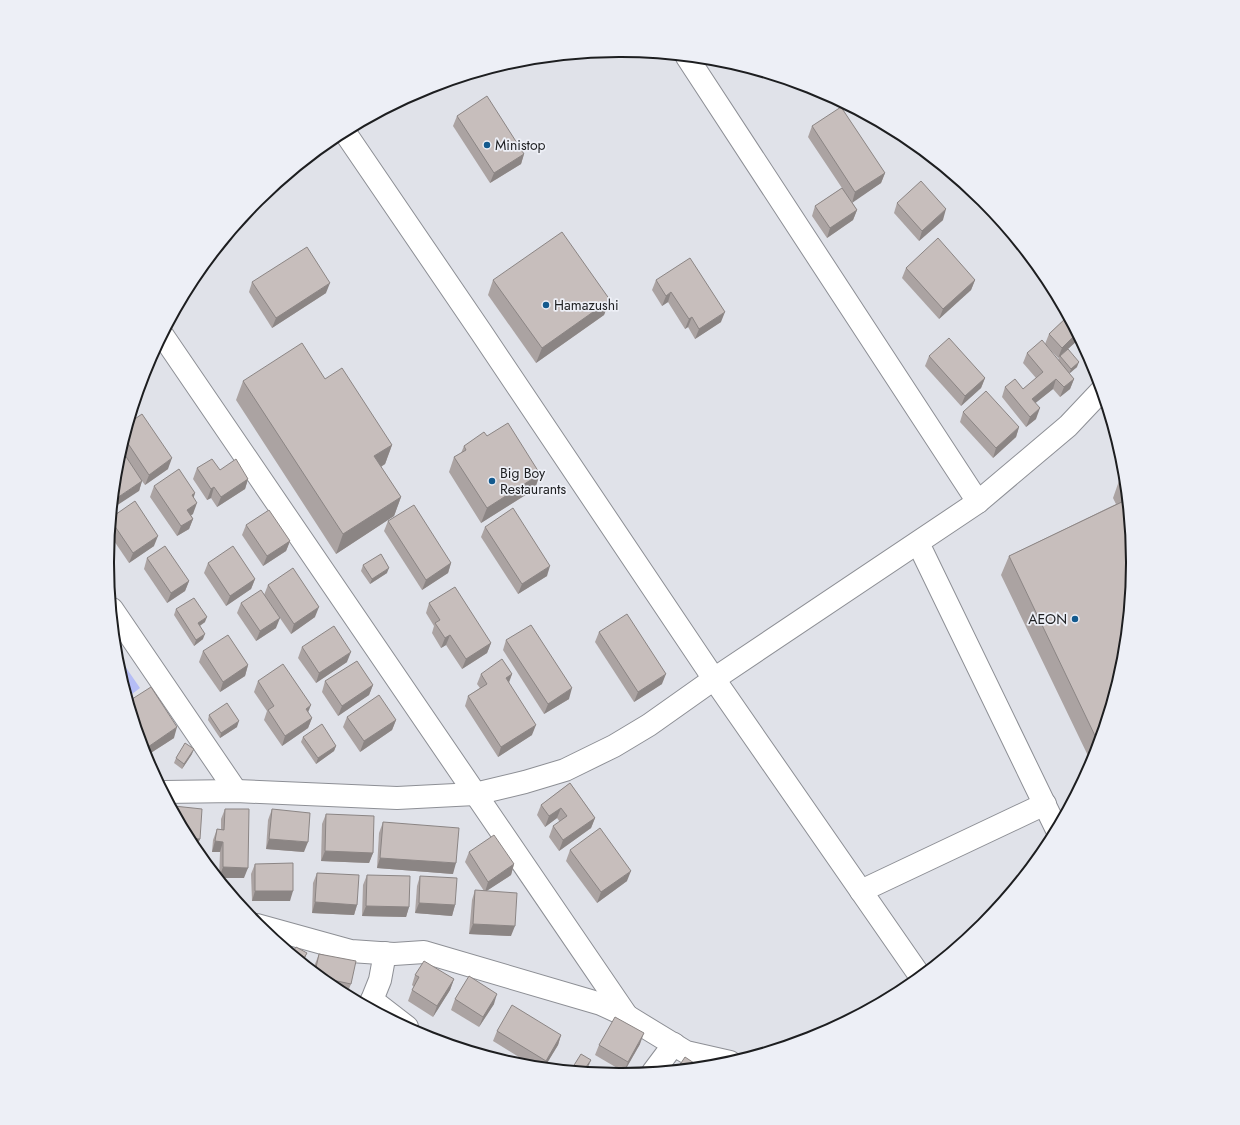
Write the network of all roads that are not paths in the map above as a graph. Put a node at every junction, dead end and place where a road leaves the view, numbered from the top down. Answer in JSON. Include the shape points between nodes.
{"nodes":[{"id":1,"x":698,"y":63,"type":"edge"},
{"id":2,"x":348,"y":137,"type":"edge"},
{"id":3,"x":166,"y":341,"type":"edge"},
{"id":4,"x":1097,"y":395,"type":"edge"},
{"id":5,"x":978,"y":502,"type":"junction"},
{"id":6,"x":918,"y":543,"type":"junction"},
{"id":7,"x":118,"y":618,"type":"edge"},
{"id":8,"x":714,"y":679,"type":"junction"},
{"id":9,"x":236,"y":791,"type":"junction"},
{"id":10,"x":170,"y":792,"type":"edge"},
{"id":11,"x":475,"y":794,"type":"junction"},
{"id":12,"x":1045,"y":804,"type":"junction"},
{"id":13,"x":1053,"y":822,"type":"edge"},
{"id":14,"x":861,"y":891,"type":"junction"},
{"id":15,"x":273,"y":929,"type":"edge"},
{"id":16,"x":385,"y":953,"type":"junction"},
{"id":17,"x":917,"y":972,"type":"edge"},
{"id":18,"x":370,"y":1002,"type":"edge"},
{"id":19,"x":627,"y":1016,"type":"junction"},
{"id":20,"x":674,"y":1044,"type":"junction"},
{"id":21,"x":715,"y":1059,"type":"edge"},
{"id":22,"x":657,"y":1067,"type":"edge"}],
"edges":[{"from":1,"to":5,"type":"street"},
{"from":2,"to":8,"type":"street"},
{"from":3,"to":11,"type":"street"},
{"from":4,"to":5,"type":"street","via":[[1068,426]]},
{"from":5,"to":6,"type":"street"},
{"from":6,"to":8,"type":"street"},
{"from":6,"to":12,"type":"street"},
{"from":7,"to":9,"type":"street"},
{"from":8,"to":11,"type":"street","via":[[649,725],[565,770]]},
{"from":8,"to":14,"type":"street"},
{"from":9,"to":10,"type":"street"},
{"from":9,"to":11,"type":"street","via":[[397,798]]},
{"from":11,"to":19,"type":"street"},
{"from":12,"to":13,"type":"street"},
{"from":12,"to":14,"type":"street"},
{"from":14,"to":17,"type":"street"},
{"from":15,"to":16,"type":"street","via":[[351,951]]},
{"from":16,"to":18,"type":"street","via":[[380,980]]},
{"from":16,"to":19,"type":"street","via":[[424,952],[601,1004]]},
{"from":19,"to":20,"type":"street"},
{"from":20,"to":21,"type":"street","via":[[686,1052]]},
{"from":20,"to":22,"type":"street"}]}
